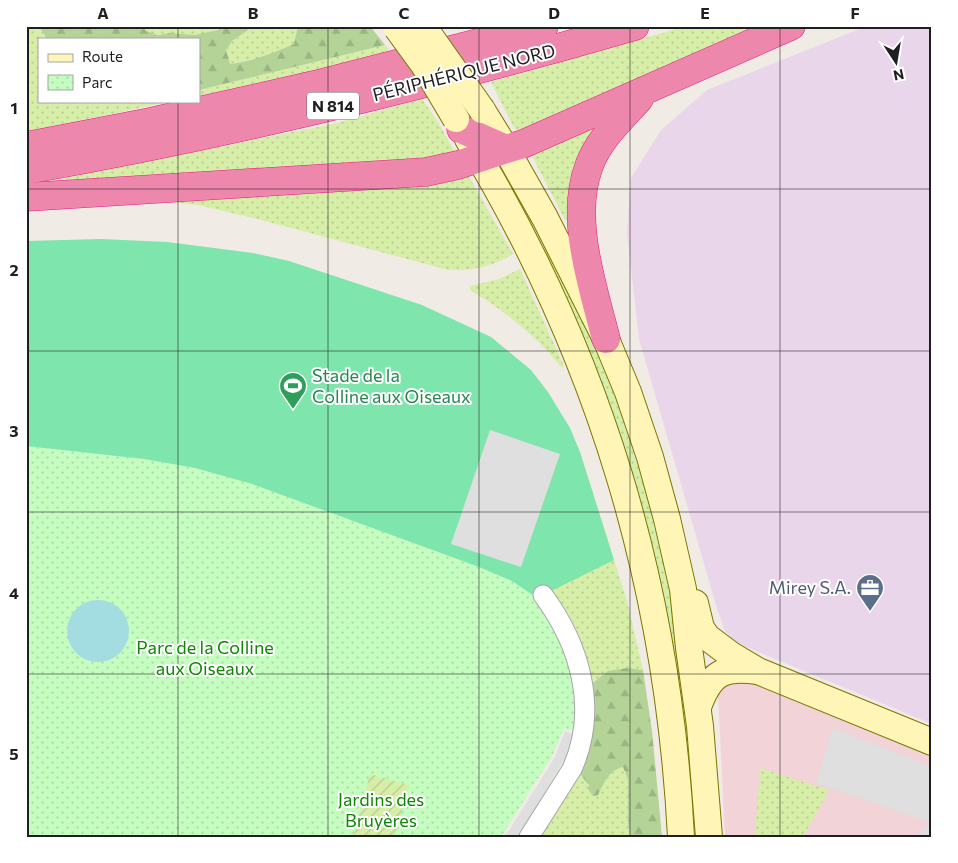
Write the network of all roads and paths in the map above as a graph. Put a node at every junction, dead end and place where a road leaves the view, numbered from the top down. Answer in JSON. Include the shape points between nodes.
{"nodes":[{"id":1,"x":423,"y":26,"type":"edge"},
{"id":2,"x":544,"y":26,"type":"edge"},
{"id":3,"x":636,"y":26,"type":"edge"},
{"id":4,"x":791,"y":26,"type":"edge"},
{"id":5,"x":397,"y":27,"type":"edge"},
{"id":6,"x":648,"y":90,"type":"junction"},
{"id":7,"x":459,"y":124,"type":"junction"},
{"id":8,"x":26,"y":146,"type":"edge"},
{"id":9,"x":506,"y":148,"type":"junction"},
{"id":10,"x":479,"y":158,"type":"junction"},
{"id":11,"x":26,"y":170,"type":"edge"},
{"id":12,"x":26,"y":197,"type":"edge"},
{"id":13,"x":606,"y":339,"type":"junction"},
{"id":14,"x":683,"y":589,"type":"junction"},
{"id":15,"x":543,"y":595,"type":"dead end"},
{"id":16,"x":758,"y":671,"type":"junction"},
{"id":17,"x":698,"y":707,"type":"junction"},
{"id":18,"x":932,"y":742,"type":"edge"},
{"id":19,"x":529,"y":837,"type":"edge"},
{"id":20,"x":681,"y":837,"type":"edge"},
{"id":21,"x":709,"y":837,"type":"edge"}],
"edges":[{"from":1,"to":9,"type":"main road","bridge":true},
{"from":2,"to":8,"type":"highway","name":"PÉRIPHÉRIQUE NORD","number":"N 814","via":[[314,85]]},
{"from":3,"to":11,"type":"highway","name":"PÉRIPHÉRIQUE NORD","number":"N 814","via":[[540,54],[248,126]]},
{"from":4,"to":6,"type":"highway"},
{"from":5,"to":7,"type":"main road","bridge":true},
{"from":6,"to":9,"type":"highway","via":[[523,144]]},
{"from":6,"to":13,"type":"highway","via":[[599,147],[589,165],[584,185],[583,236]]},
{"from":7,"to":9,"type":"highway"},
{"from":7,"to":10,"type":"main road"},
{"from":9,"to":10,"type":"highway"},
{"from":9,"to":13,"type":"main road"},
{"from":10,"to":12,"type":"highway","via":[[426,172]]},
{"from":10,"to":20,"type":"main road","via":[[540,270],[610,443],[633,522],[657,626],[676,756]]},
{"from":13,"to":14,"type":"main road","via":[[650,457]]},
{"from":14,"to":16,"type":"main road","via":[[695,603],[701,628],[707,637]]},
{"from":14,"to":17,"type":"main road"},
{"from":15,"to":19,"type":"street","via":[[572,643],[583,684],[584,718],[582,738],[572,769]]},
{"from":16,"to":17,"type":"main road","via":[[731,669],[721,673],[708,684]]},
{"from":16,"to":18,"type":"main road"},
{"from":17,"to":21,"type":"main road"}]}
